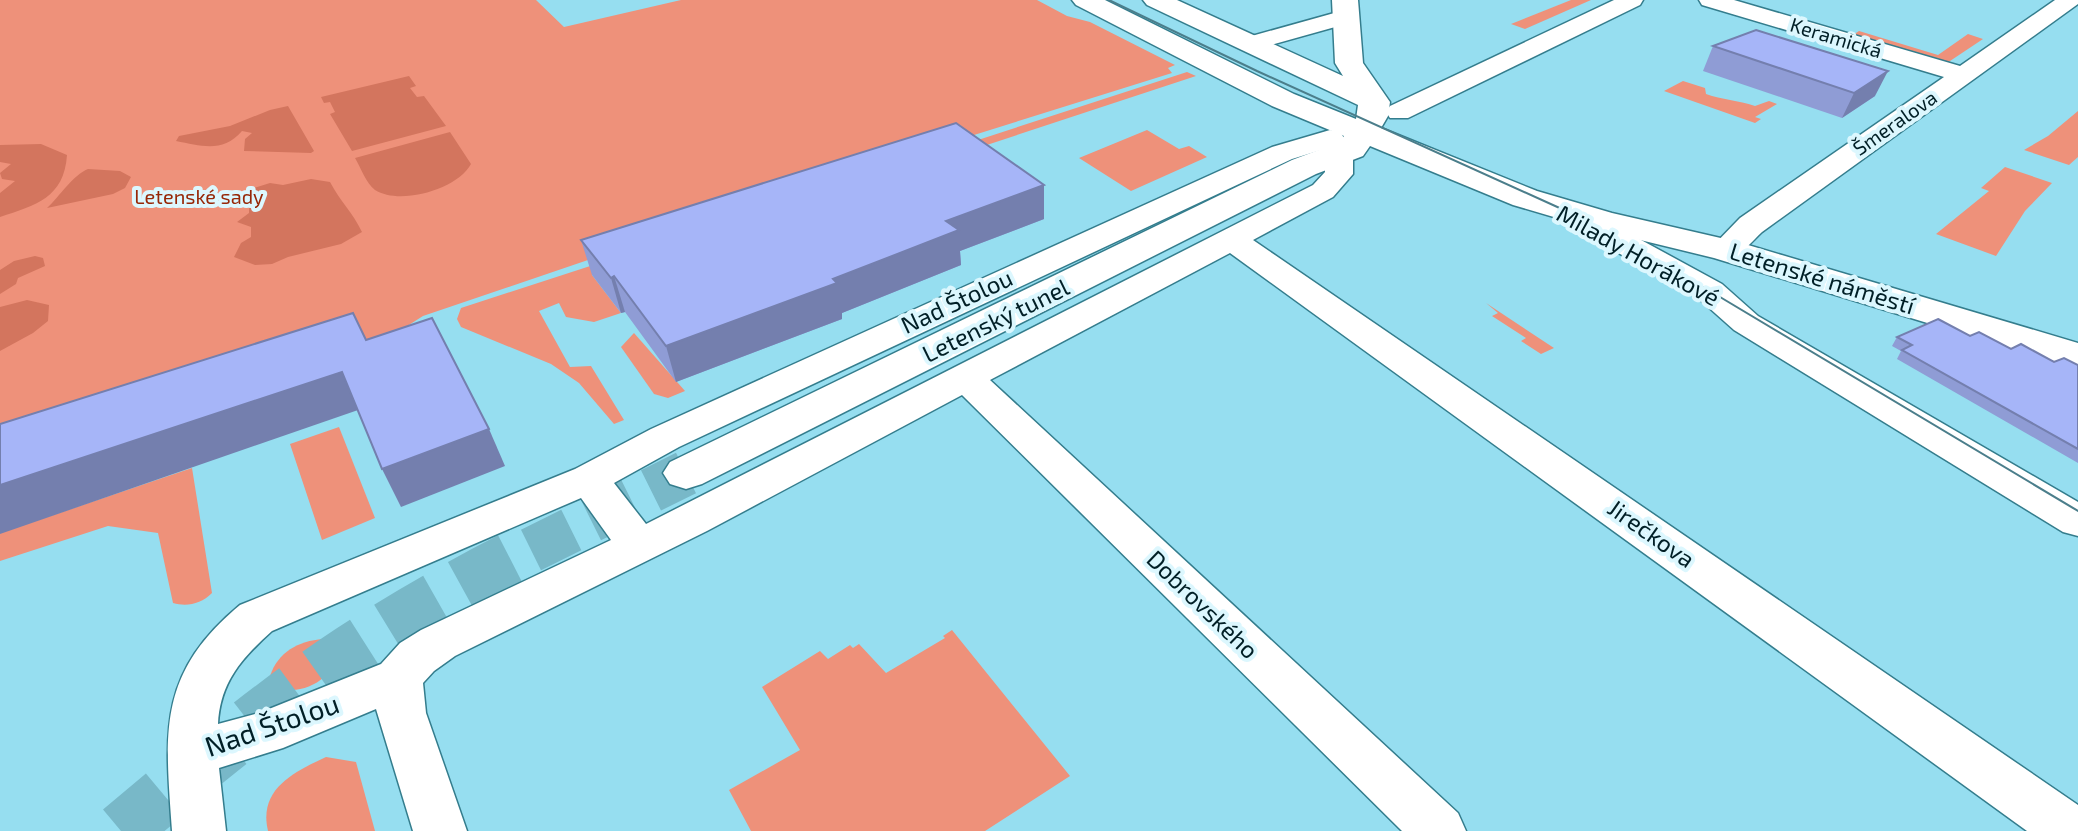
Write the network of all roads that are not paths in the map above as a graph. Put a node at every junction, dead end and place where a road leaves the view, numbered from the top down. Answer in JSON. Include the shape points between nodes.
{"nodes":[{"id":1,"x":1085,"y":0,"type":"edge"},
{"id":2,"x":1156,"y":0,"type":"edge"},
{"id":3,"x":1632,"y":0,"type":"edge"},
{"id":4,"x":1710,"y":0,"type":"edge"},
{"id":5,"x":2070,"y":0,"type":"edge"},
{"id":6,"x":1345,"y":8,"type":"edge"},
{"id":7,"x":1249,"y":44,"type":"junction"},
{"id":8,"x":1962,"y":75,"type":"junction"},
{"id":9,"x":1379,"y":115,"type":"junction"},
{"id":10,"x":1440,"y":129,"type":"dead end"},
{"id":11,"x":1475,"y":144,"type":"dead end"},
{"id":12,"x":1334,"y":147,"type":"junction"},
{"id":13,"x":1564,"y":210,"type":"junction"},
{"id":14,"x":1231,"y":239,"type":"junction"},
{"id":15,"x":1725,"y":250,"type":"junction"},
{"id":16,"x":2078,"y":356,"type":"edge"},
{"id":17,"x":966,"y":378,"type":"junction"},
{"id":18,"x":686,"y":473,"type":"tunnel mouth"},
{"id":19,"x":589,"y":479,"type":"junction"},
{"id":20,"x":2078,"y":521,"type":"edge"},
{"id":21,"x":638,"y":545,"type":"junction"},
{"id":22,"x":398,"y":678,"type":"junction"},
{"id":23,"x":193,"y":753,"type":"junction"},
{"id":24,"x":199,"y":831,"type":"edge"},
{"id":25,"x":440,"y":831,"type":"edge"},
{"id":26,"x":1439,"y":831,"type":"edge"},
{"id":27,"x":2071,"y":831,"type":"edge"}],
"edges":[{"from":1,"to":9,"type":"main road","name":"Milady Horákové","via":[[1263,91]]},
{"from":2,"to":7,"type":"main road","name":"Milady Horákové"},
{"from":3,"to":9,"type":"street"},
{"from":4,"to":8,"type":"street","name":"Keramická"},
{"from":5,"to":8,"type":"street","name":"Šmeralova"},
{"from":6,"to":7,"type":"street","via":[[1278,38]]},
{"from":6,"to":9,"type":"main road","via":[[1349,63]]},
{"from":7,"to":9,"type":"main road","name":"Milady Horákové"},
{"from":8,"to":15,"type":"street","name":"Šmeralova","via":[[1751,225]]},
{"from":9,"to":10,"type":"main road","name":"Milady Horákové"},
{"from":9,"to":12,"type":"main road","name":"Letenský tunel","via":[[1352,149]]},
{"from":9,"to":13,"type":"main road","name":"Milady Horákové","via":[[1525,198]]},
{"from":11,"to":15,"type":"main road","name":"Milady Horákové"},
{"from":12,"to":14,"type":"street","name":"Nad Štolou","via":[[1339,174],[1323,191]]},
{"from":12,"to":18,"type":"main road","name":"Letenský tunel","via":[[1192,225]]},
{"from":12,"to":19,"type":"street","name":"Nad Štolou","via":[[1282,153],[665,438]]},
{"from":13,"to":15,"type":"main road","name":"Letenské náměstí"},
{"from":13,"to":20,"type":"street","name":"Milady Horákové","via":[[1710,291],[1746,323]]},
{"from":14,"to":17,"type":"street","name":"Nad Štolou"},
{"from":14,"to":27,"type":"street","name":"Jirečkova"},
{"from":15,"to":16,"type":"main road","name":"Letenské náměstí"},
{"from":17,"to":21,"type":"street","name":"Nad Štolou"},
{"from":17,"to":26,"type":"street","name":"Dobrovského"},
{"from":19,"to":21,"type":"street"},
{"from":19,"to":23,"type":"street","name":"Nad Štolou","via":[[256,618],[224,643],[205,671],[193,719]]},
{"from":21,"to":22,"type":"street","name":"Nad Štolou","via":[[438,643]]},
{"from":22,"to":23,"type":"street","name":"Nad Štolou","via":[[265,733]]},
{"from":22,"to":25,"type":"street","via":[[401,713]]},
{"from":23,"to":24,"type":"street"}]}
